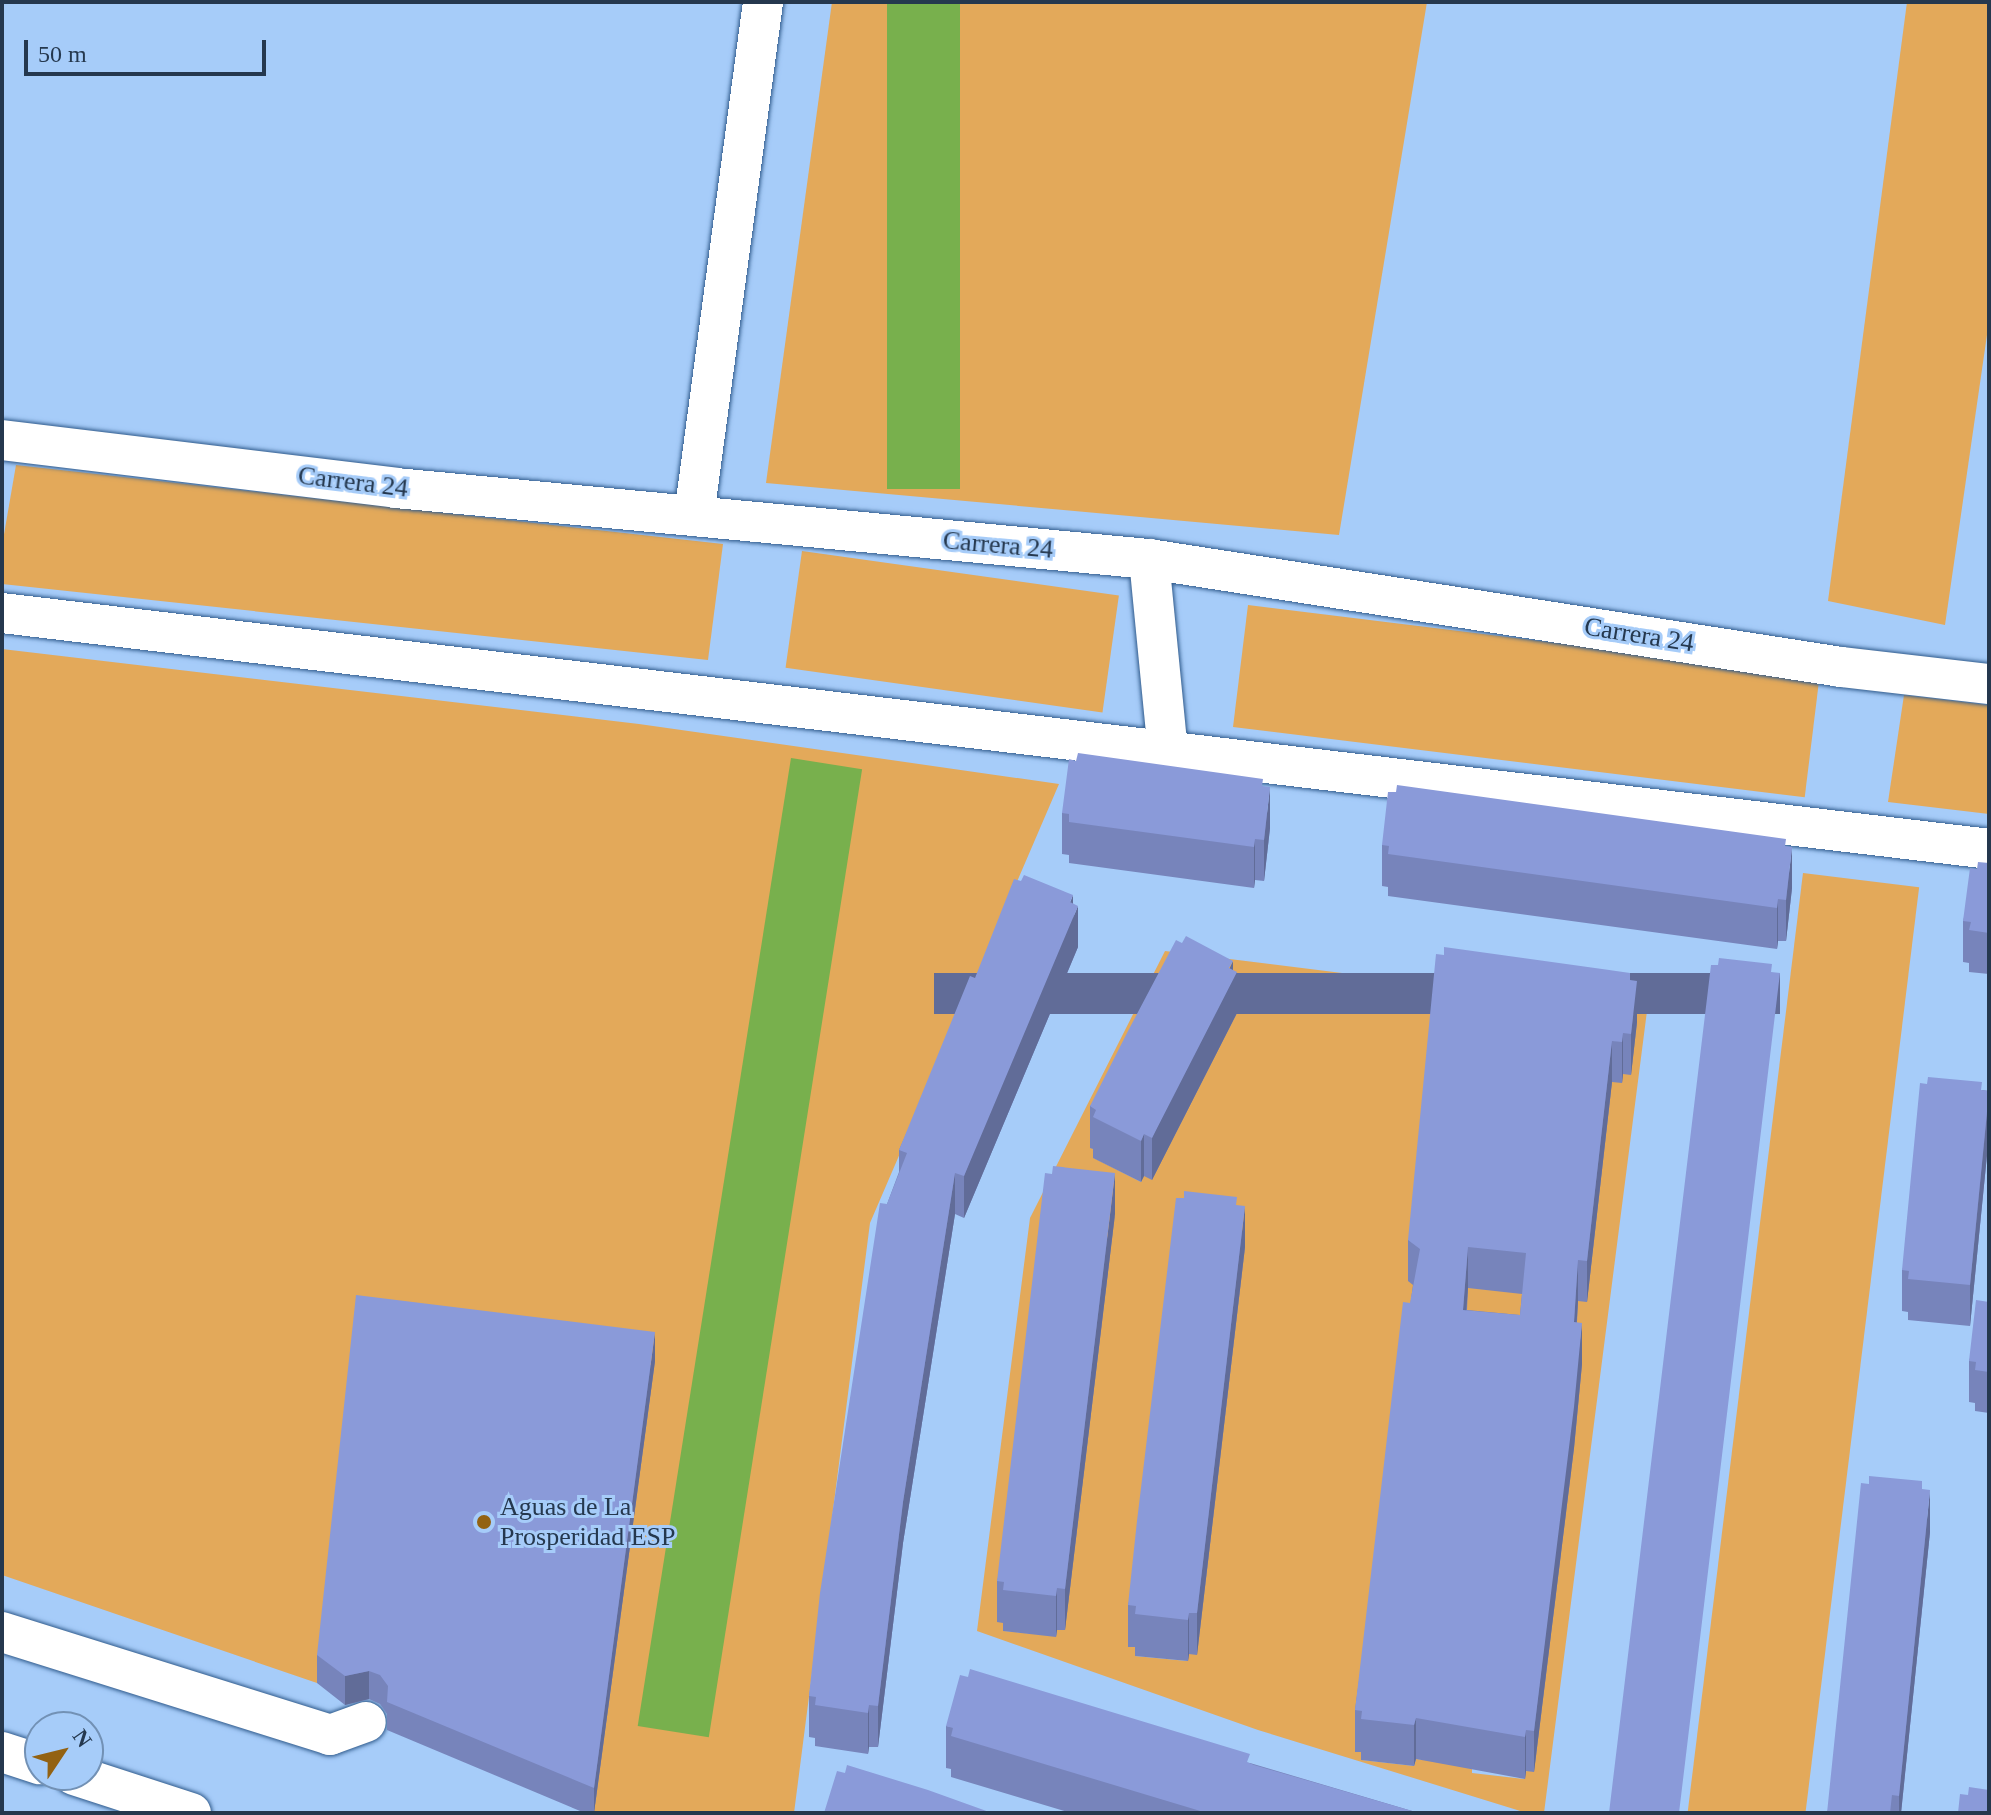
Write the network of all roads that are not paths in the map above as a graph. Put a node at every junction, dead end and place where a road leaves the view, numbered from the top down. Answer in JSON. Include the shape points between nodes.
{"nodes":[{"id":1,"x":763,"y":2,"type":"edge"},
{"id":2,"x":2,"y":440,"type":"edge"},
{"id":3,"x":694,"y":516,"type":"junction"},
{"id":4,"x":1149,"y":559,"type":"junction"},
{"id":5,"x":2,"y":613,"type":"edge"},
{"id":6,"x":1989,"y":684,"type":"edge"},
{"id":7,"x":1168,"y":752,"type":"junction"},
{"id":8,"x":1989,"y":849,"type":"edge"},
{"id":9,"x":2,"y":1632,"type":"edge"},
{"id":10,"x":366,"y":1722,"type":"dead end"},
{"id":11,"x":2,"y":1752,"type":"edge"},
{"id":12,"x":24,"y":1759,"type":"edge"},
{"id":13,"x":104,"y":1785,"type":"edge"},
{"id":14,"x":191,"y":1813,"type":"edge"}],
"edges":[{"from":1,"to":3,"type":"street"},
{"from":2,"to":3,"type":"street","name":"Carrera 24","via":[[396,488]]},
{"from":3,"to":4,"type":"street","name":"Carrera 24"},
{"from":4,"to":6,"type":"street","name":"Carrera 24","via":[[1841,667]]},
{"from":4,"to":7,"type":"street"},
{"from":5,"to":7,"type":"street"},
{"from":7,"to":8,"type":"street"},
{"from":9,"to":10,"type":"street","via":[[330,1735]]},
{"from":11,"to":12,"type":"street"},
{"from":13,"to":14,"type":"street"}]}
